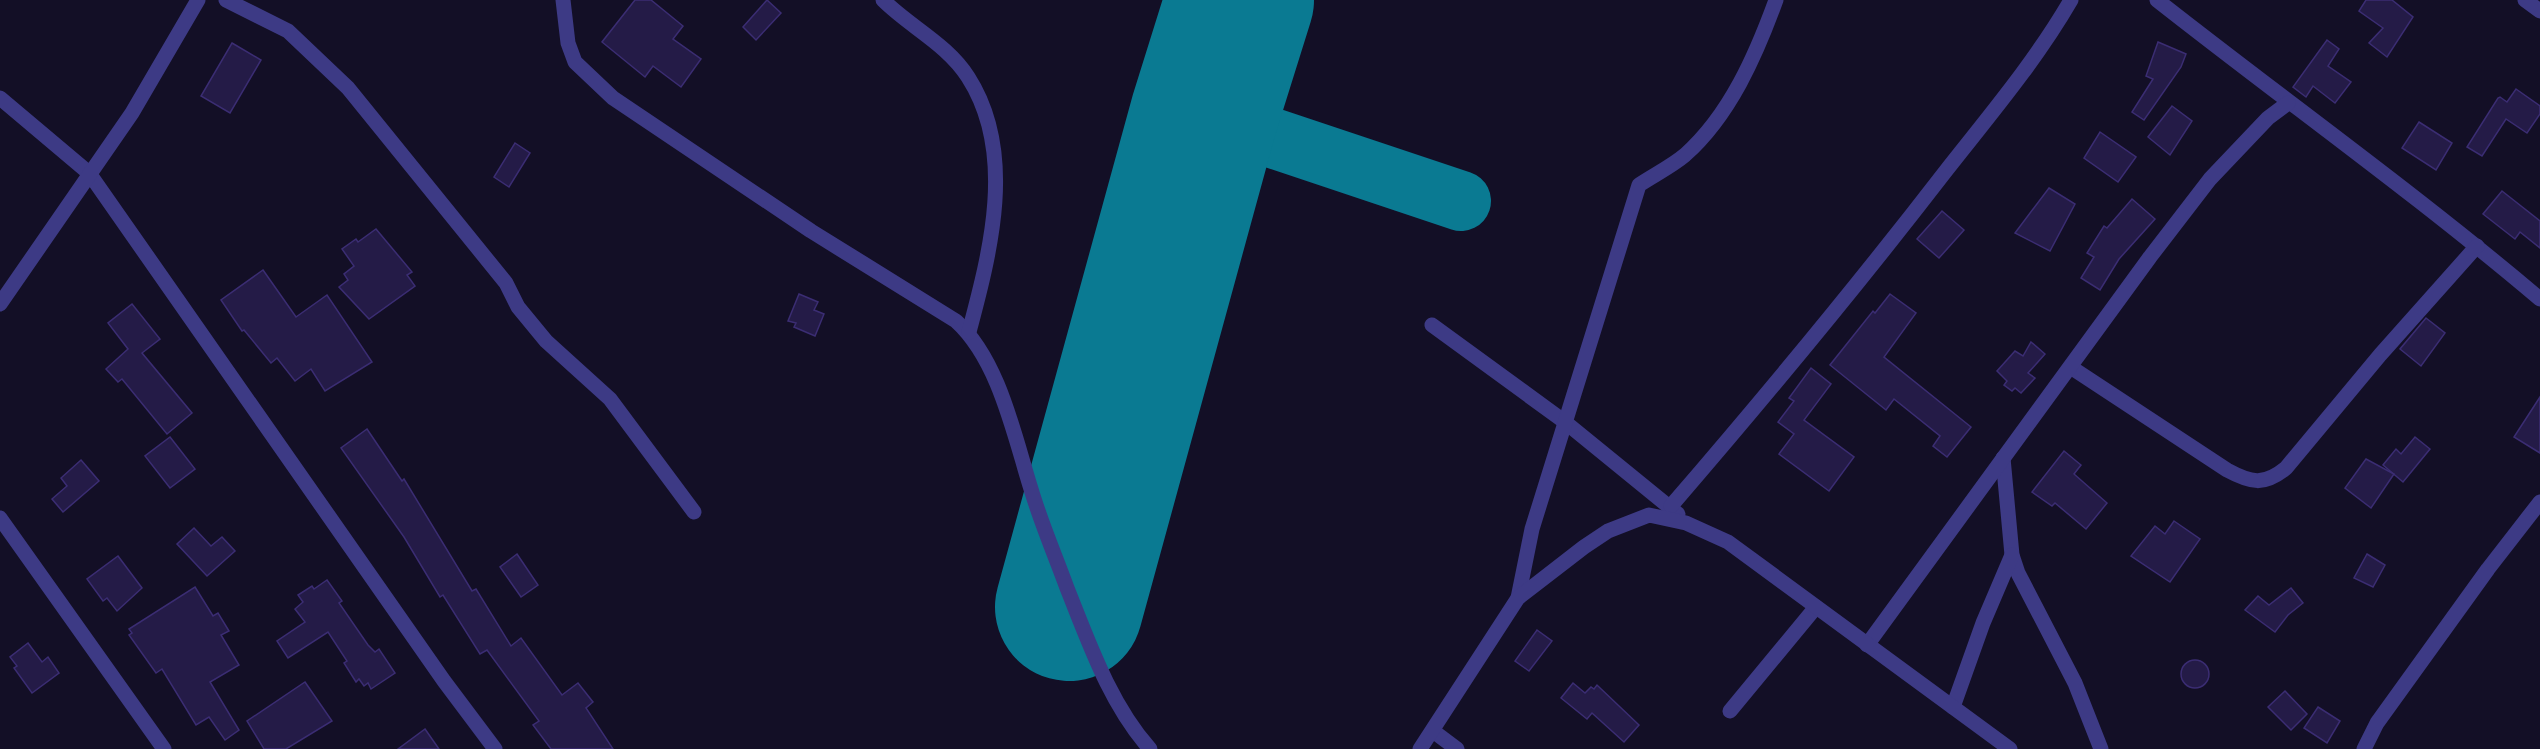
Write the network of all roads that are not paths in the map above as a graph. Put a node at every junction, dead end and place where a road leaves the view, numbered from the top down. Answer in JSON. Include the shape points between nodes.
{"nodes":[{"id":1,"x":198,"y":0,"type":"edge"},
{"id":2,"x":226,"y":0,"type":"edge"},
{"id":3,"x":563,"y":0,"type":"edge"},
{"id":4,"x":883,"y":0,"type":"edge"},
{"id":5,"x":1776,"y":0,"type":"edge"},
{"id":6,"x":2071,"y":0,"type":"edge"},
{"id":7,"x":2157,"y":0,"type":"edge"},
{"id":8,"x":2525,"y":0,"type":"edge"},
{"id":9,"x":2540,"y":11,"type":"edge"},
{"id":10,"x":0,"y":98,"type":"edge"},
{"id":11,"x":2288,"y":103,"type":"junction"},
{"id":12,"x":88,"y":173,"type":"junction"},
{"id":13,"x":2477,"y":246,"type":"junction"},
{"id":14,"x":2540,"y":299,"type":"edge"},
{"id":15,"x":0,"y":304,"type":"edge"},
{"id":16,"x":1432,"y":325,"type":"dead end"},
{"id":17,"x":969,"y":332,"type":"junction"},
{"id":18,"x":2072,"y":368,"type":"junction"},
{"id":19,"x":1565,"y":422,"type":"junction"},
{"id":20,"x":2003,"y":458,"type":"junction"},
{"id":21,"x":2540,"y":502,"type":"edge"},
{"id":22,"x":1671,"y":506,"type":"junction"},
{"id":23,"x":694,"y":512,"type":"dead end"},
{"id":24,"x":0,"y":518,"type":"edge"},
{"id":25,"x":1686,"y":523,"type":"junction"},
{"id":26,"x":2012,"y":555,"type":"junction"},
{"id":27,"x":1518,"y":598,"type":"junction"},
{"id":28,"x":1816,"y":607,"type":"junction"},
{"id":29,"x":1867,"y":645,"type":"junction"},
{"id":30,"x":1953,"y":707,"type":"junction"},
{"id":31,"x":1730,"y":711,"type":"dead end"},
{"id":32,"x":1433,"y":731,"type":"junction"},
{"id":33,"x":2006,"y":748,"type":"edge"},
{"id":34,"x":164,"y":749,"type":"edge"},
{"id":35,"x":495,"y":749,"type":"edge"},
{"id":36,"x":1150,"y":749,"type":"edge"},
{"id":37,"x":1420,"y":749,"type":"edge"},
{"id":38,"x":1457,"y":749,"type":"edge"},
{"id":39,"x":2100,"y":749,"type":"edge"},
{"id":40,"x":2364,"y":749,"type":"edge"}],
"edges":[{"from":1,"to":12,"type":"street","via":[[132,112]]},
{"from":2,"to":23,"type":"street","via":[[288,31],[348,88],[506,283],[518,307],[546,341],[610,399]]},
{"from":3,"to":17,"type":"street","via":[[568,43],[575,62],[613,98]]},
{"from":4,"to":17,"type":"street","via":[[934,40],[960,67],[976,92],[990,132],[992,240]]},
{"from":5,"to":19,"type":"street","via":[[1724,112],[1684,156],[1639,185]]},
{"from":6,"to":22,"type":"street","via":[[2047,42],[1894,239]]},
{"from":7,"to":11,"type":"street"},
{"from":8,"to":9,"type":"street"},
{"from":10,"to":12,"type":"street"},
{"from":11,"to":13,"type":"street"},
{"from":11,"to":18,"type":"street","via":[[2268,118],[2210,179]]},
{"from":12,"to":15,"type":"street"},
{"from":12,"to":35,"type":"street"},
{"from":13,"to":14,"type":"street"},
{"from":13,"to":18,"type":"street","via":[[2273,479],[2259,482],[2241,478]]},
{"from":16,"to":19,"type":"street"},
{"from":17,"to":36,"type":"street","via":[[996,381],[1037,510],[1092,651],[1118,702]]},
{"from":18,"to":20,"type":"street"},
{"from":19,"to":22,"type":"street"},
{"from":19,"to":27,"type":"street","via":[[1532,529]]},
{"from":20,"to":26,"type":"street"},
{"from":20,"to":29,"type":"street"},
{"from":21,"to":40,"type":"street","via":[[2377,723]]},
{"from":22,"to":25,"type":"street"},
{"from":24,"to":34,"type":"street"},
{"from":25,"to":27,"type":"street","via":[[1649,515],[1608,531],[1545,574]]},
{"from":25,"to":28,"type":"street","via":[[1728,542]]},
{"from":26,"to":30,"type":"street"},
{"from":26,"to":39,"type":"street","via":[[2075,683]]},
{"from":27,"to":32,"type":"street"},
{"from":28,"to":29,"type":"street"},
{"from":28,"to":31,"type":"street"},
{"from":29,"to":30,"type":"street"},
{"from":30,"to":33,"type":"street"},
{"from":32,"to":37,"type":"street"},
{"from":32,"to":38,"type":"street"}]}
